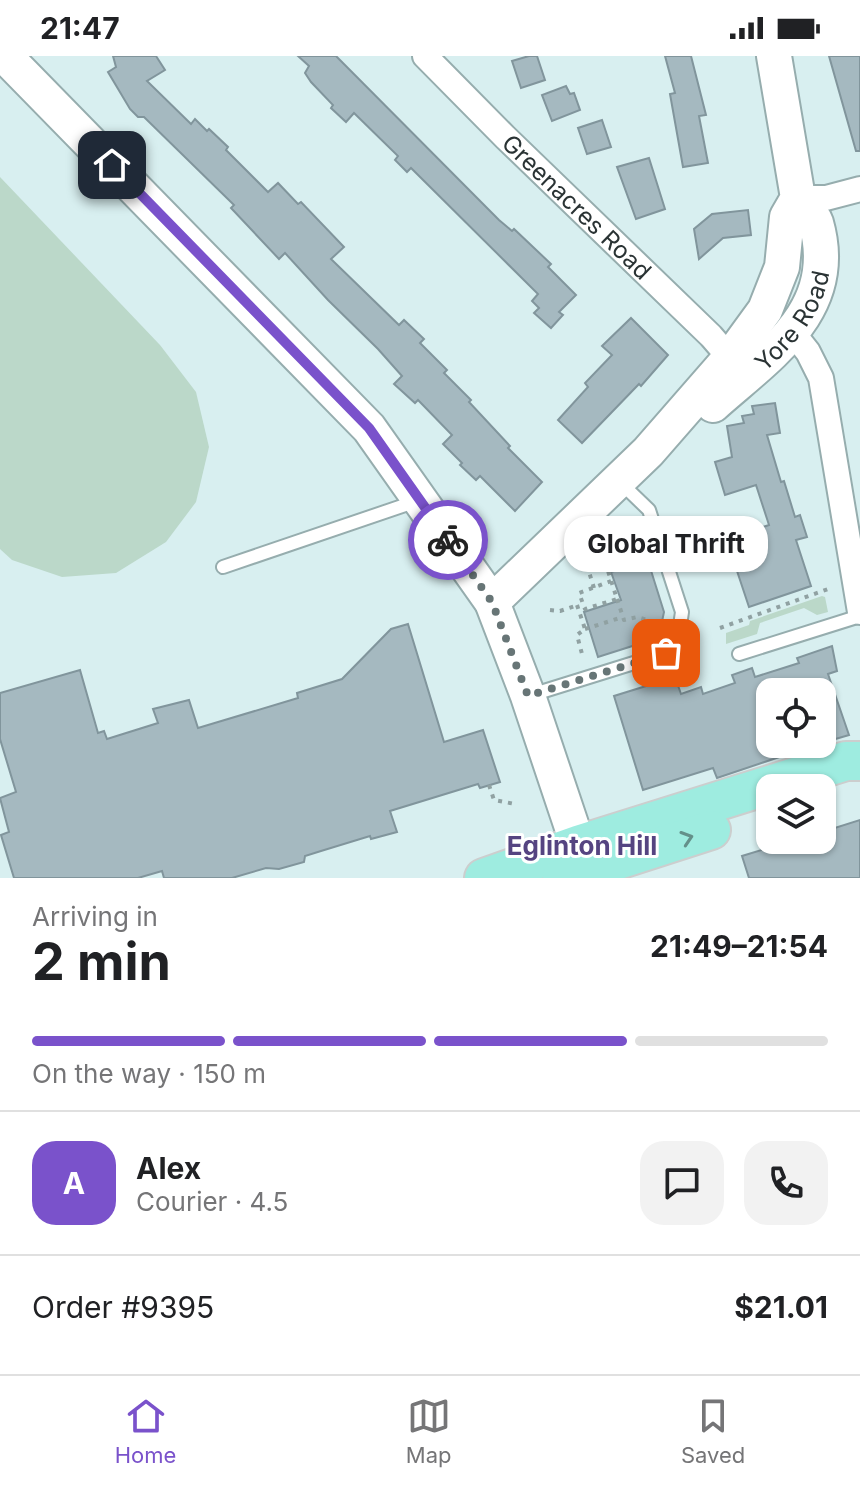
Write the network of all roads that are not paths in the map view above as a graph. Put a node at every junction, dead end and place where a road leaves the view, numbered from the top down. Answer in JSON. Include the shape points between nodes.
{"nodes":[{"id":1,"x":5,"y":56,"type":"edge"},
{"id":2,"x":425,"y":56,"type":"edge"},
{"id":3,"x":774,"y":56,"type":"edge"},
{"id":4,"x":860,"y":189,"type":"edge"},
{"id":5,"x":798,"y":198,"type":"junction"},
{"id":6,"x":793,"y":333,"type":"junction"},
{"id":7,"x":730,"y":358,"type":"junction"},
{"id":8,"x":648,"y":452,"type":"junction"},
{"id":9,"x":849,"y":471,"type":"edge"},
{"id":10,"x":618,"y":481,"type":"junction"},
{"id":11,"x":420,"y":500,"type":"junction"},
{"id":12,"x":223,"y":567,"type":"dead end"},
{"id":13,"x":492,"y":602,"type":"junction"},
{"id":14,"x":860,"y":614,"type":"edge"},
{"id":15,"x":739,"y":654,"type":"dead end"},
{"id":16,"x":528,"y":696,"type":"junction"},
{"id":17,"x":860,"y":761,"type":"edge"},
{"id":18,"x":860,"y":783,"type":"edge"},
{"id":19,"x":836,"y":791,"type":"edge"},
{"id":20,"x":756,"y":815,"type":"edge"},
{"id":21,"x":579,"y":868,"type":"edge"},
{"id":22,"x":484,"y":878,"type":"edge"}],
"edges":[{"from":1,"to":11,"type":"main road","via":[[369,428]]},
{"from":2,"to":7,"type":"street","name":"Greenacres Road"},
{"from":3,"to":5,"type":"main road"},
{"from":4,"to":5,"type":"street","via":[[826,198]]},
{"from":5,"to":6,"type":"main road","name":"Yore Road","via":[[815,221],[821,262],[815,297]]},
{"from":5,"to":7,"type":"main road","name":"Yore Road","via":[[787,217],[782,267],[765,310]]},
{"from":6,"to":8,"type":"main road","name":"Yore Road","via":[[702,416]]},
{"from":6,"to":9,"type":"street","via":[[821,378]]},
{"from":7,"to":8,"type":"main road","name":"Yore Road"},
{"from":8,"to":10,"type":"main road","name":"Yore Road"},
{"from":9,"to":14,"type":"street"},
{"from":10,"to":13,"type":"main road","name":"Yore Road"},
{"from":10,"to":16,"type":"lane","via":[[649,510],[682,612],[678,639],[666,653]]},
{"from":11,"to":12,"type":"lane"},
{"from":11,"to":13,"type":"main road"},
{"from":13,"to":16,"type":"main road"},
{"from":14,"to":15,"type":"lane"},
{"from":16,"to":21,"type":"main road"},
{"from":17,"to":21,"type":"main road","via":[[832,766]]},
{"from":18,"to":19,"type":"main road"},
{"from":21,"to":20,"type":"main road","one_way":true},
{"from":21,"to":22,"type":"main road"}]}
